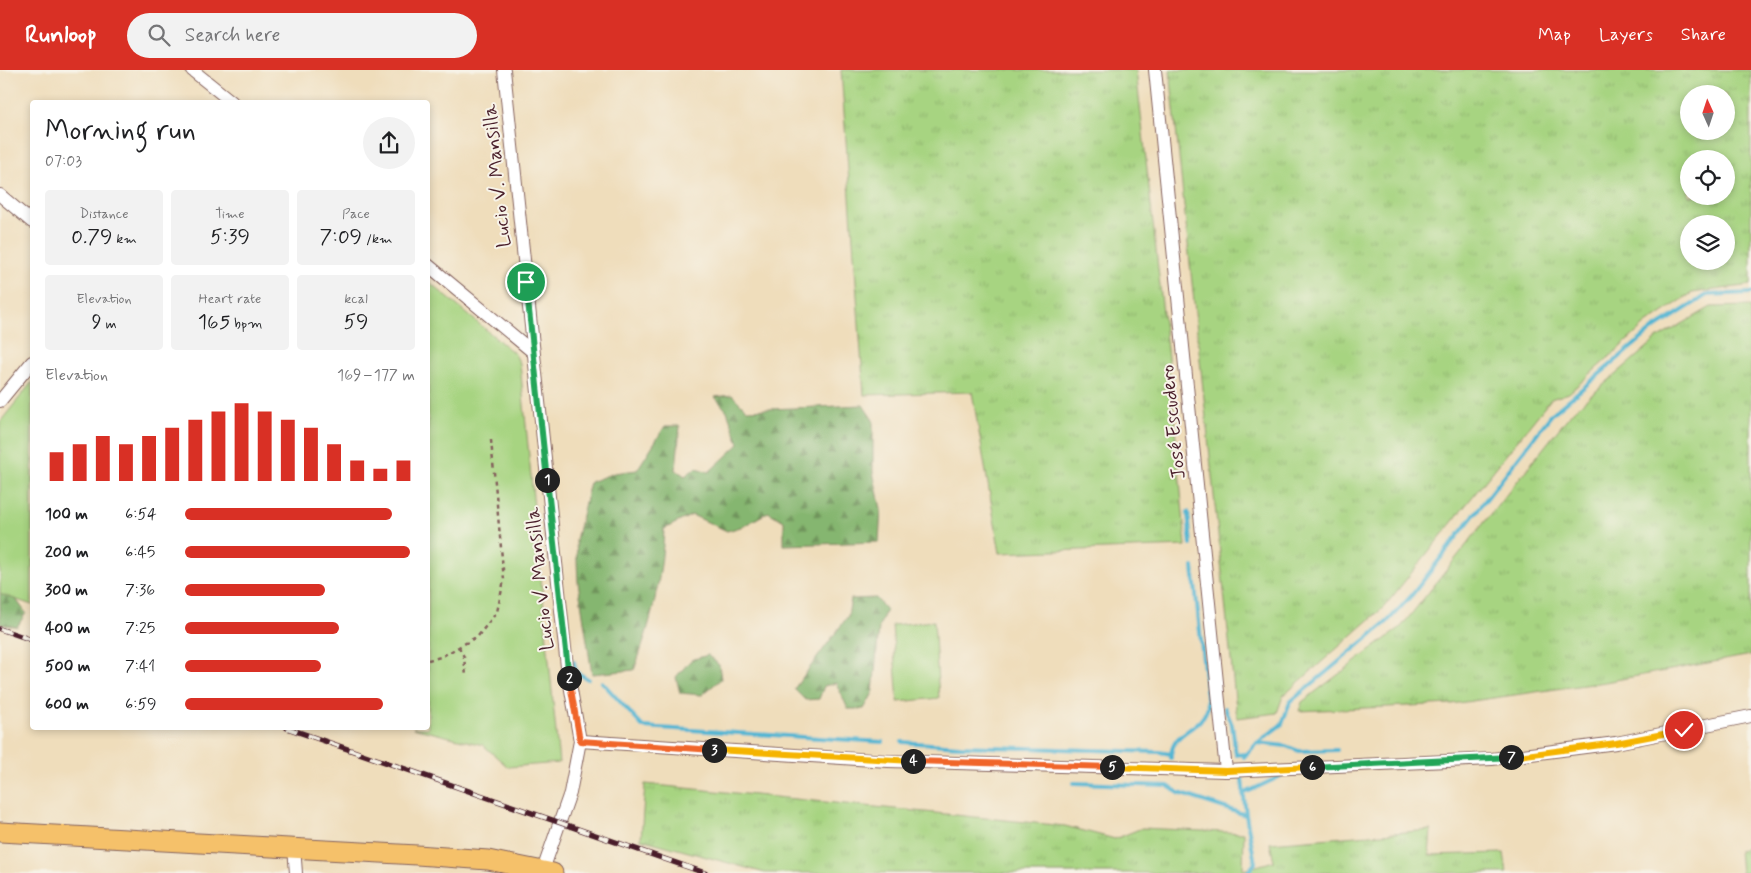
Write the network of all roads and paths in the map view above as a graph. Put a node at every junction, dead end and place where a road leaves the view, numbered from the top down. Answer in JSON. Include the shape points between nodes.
{"nodes":[{"id":1,"x":192,"y":70,"type":"edge"},
{"id":2,"x":504,"y":70,"type":"edge"},
{"id":3,"x":1155,"y":70,"type":"edge"},
{"id":4,"x":230,"y":100,"type":"edge"},
{"id":5,"x":0,"y":195,"type":"edge"},
{"id":6,"x":30,"y":220,"type":"edge"},
{"id":7,"x":430,"y":267,"type":"edge"},
{"id":8,"x":533,"y":352,"type":"junction"},
{"id":9,"x":30,"y":364,"type":"edge"},
{"id":10,"x":0,"y":401,"type":"edge"},
{"id":11,"x":491,"y":440,"type":"dead end"},
{"id":12,"x":459,"y":648,"type":"junction"},
{"id":13,"x":430,"y":660,"type":"edge"},
{"id":14,"x":466,"y":676,"type":"dead end"},
{"id":15,"x":1751,"y":716,"type":"edge"},
{"id":16,"x":580,"y":741,"type":"junction"},
{"id":17,"x":1226,"y":771,"type":"junction"},
{"id":18,"x":0,"y":832,"type":"edge"},
{"id":19,"x":294,"y":847,"type":"junction"},
{"id":20,"x":548,"y":872,"type":"edge"},
{"id":21,"x":296,"y":873,"type":"edge"}],
"edges":[{"from":1,"to":4,"type":"street"},
{"from":2,"to":8,"type":"street","name":"Lucio V. Mansilla"},
{"from":3,"to":17,"type":"street","name":"José Escudero"},
{"from":5,"to":6,"type":"street"},
{"from":7,"to":8,"type":"street"},
{"from":8,"to":16,"type":"street","name":"Lucio V. Mansilla","via":[[567,667]]},
{"from":9,"to":10,"type":"street"},
{"from":11,"to":12,"type":"path","via":[[504,580],[497,612],[478,636]]},
{"from":12,"to":13,"type":"path"},
{"from":12,"to":14,"type":"path","via":[[464,657]]},
{"from":15,"to":17,"type":"street","via":[[1616,743],[1492,759]]},
{"from":16,"to":17,"type":"street","via":[[888,761]]},
{"from":16,"to":20,"type":"street","name":"Lucio V. Mansilla","via":[[570,793]]},
{"from":18,"to":19,"type":"main road"},
{"from":19,"to":20,"type":"main road","via":[[472,859]]},
{"from":19,"to":21,"type":"street"}]}
